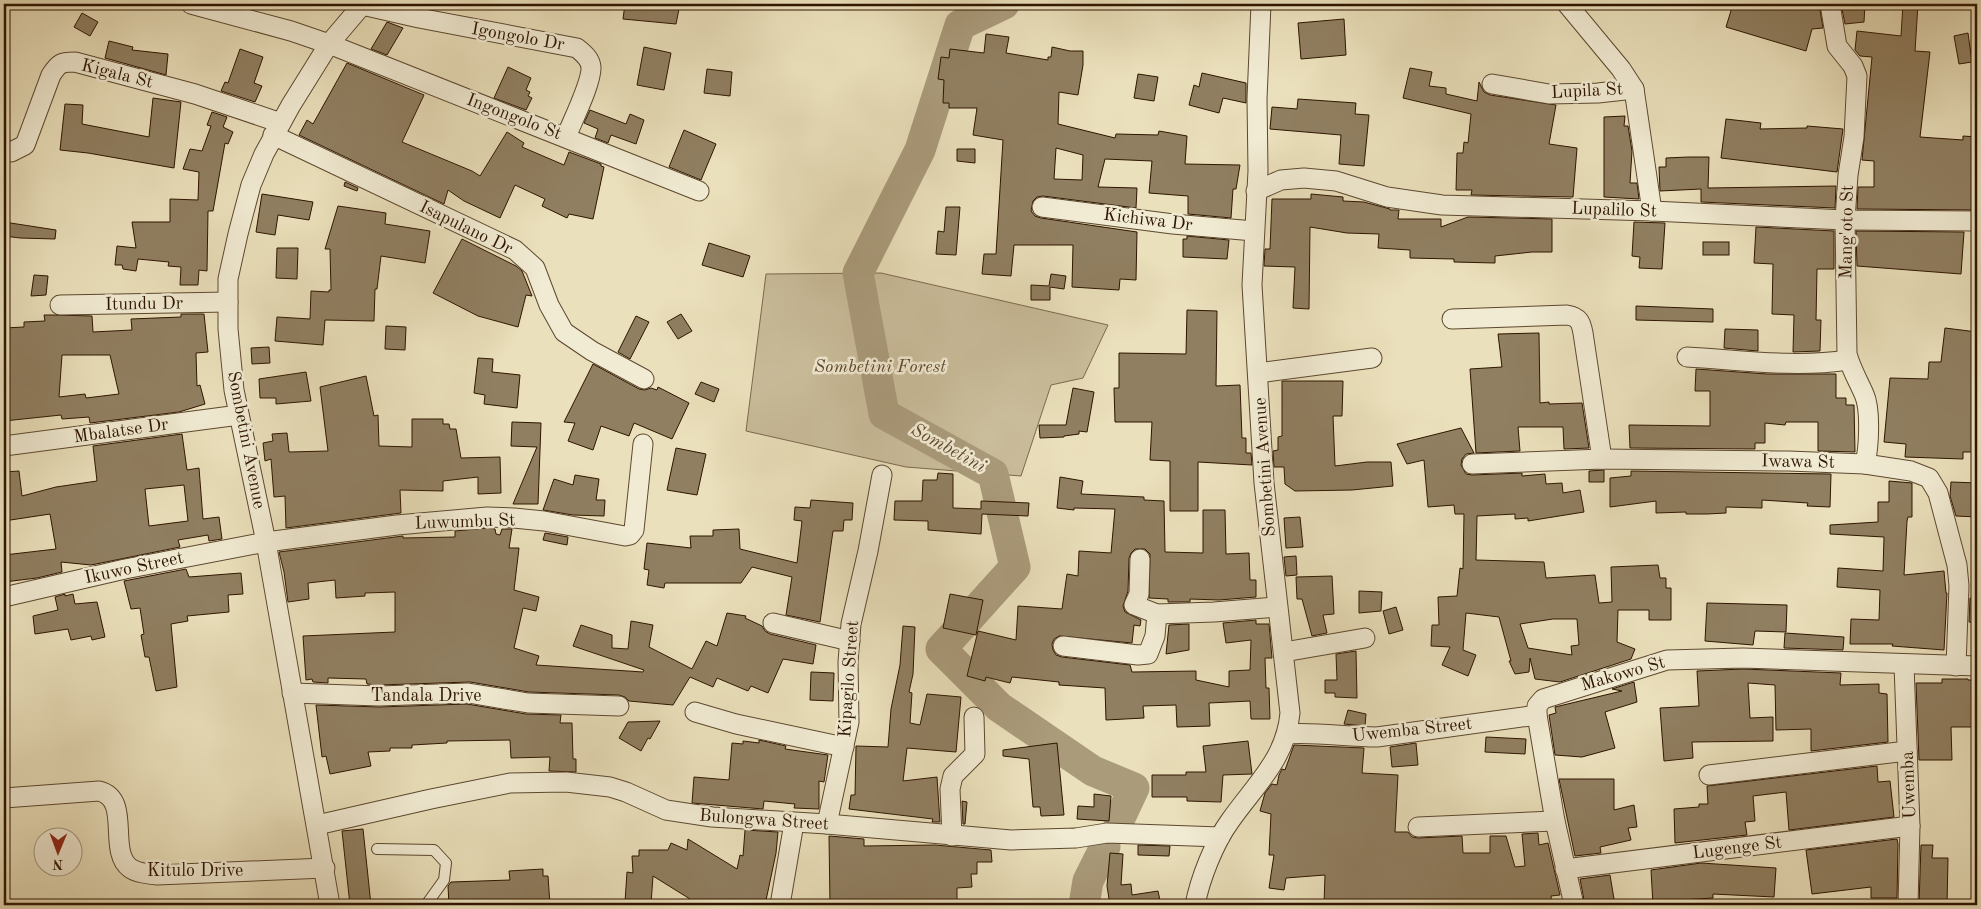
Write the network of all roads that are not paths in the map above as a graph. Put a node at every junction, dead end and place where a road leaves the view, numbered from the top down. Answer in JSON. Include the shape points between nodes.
{"nodes":[{"id":1,"x":191,"y":4,"type":"edge"},
{"id":2,"x":362,"y":4,"type":"edge"},
{"id":3,"x":1261,"y":4,"type":"edge"},
{"id":4,"x":1567,"y":4,"type":"edge"},
{"id":5,"x":1830,"y":4,"type":"edge"},
{"id":6,"x":330,"y":44,"type":"junction"},
{"id":7,"x":1492,"y":84,"type":"dead end"},
{"id":8,"x":1634,"y":89,"type":"junction"},
{"id":9,"x":277,"y":129,"type":"junction"},
{"id":10,"x":566,"y":137,"type":"junction"},
{"id":11,"x":4,"y":152,"type":"edge"},
{"id":12,"x":699,"y":191,"type":"dead end"},
{"id":13,"x":1256,"y":191,"type":"junction"},
{"id":14,"x":1042,"y":207,"type":"dead end"},
{"id":15,"x":1652,"y":211,"type":"junction"},
{"id":16,"x":1845,"y":220,"type":"junction"},
{"id":17,"x":1977,"y":221,"type":"edge"},
{"id":18,"x":1254,"y":231,"type":"junction"},
{"id":19,"x":228,"y":302,"type":"junction"},
{"id":20,"x":60,"y":305,"type":"dead end"},
{"id":21,"x":1452,"y":319,"type":"dead end"},
{"id":22,"x":1687,"y":357,"type":"dead end"},
{"id":23,"x":1372,"y":358,"type":"dead end"},
{"id":24,"x":1848,"y":360,"type":"junction"},
{"id":25,"x":1258,"y":372,"type":"junction"},
{"id":26,"x":644,"y":378,"type":"dead end"},
{"id":27,"x":239,"y":415,"type":"junction"},
{"id":28,"x":643,"y":444,"type":"dead end"},
{"id":29,"x":4,"y":446,"type":"edge"},
{"id":30,"x":1602,"y":459,"type":"junction"},
{"id":31,"x":1472,"y":464,"type":"dead end"},
{"id":32,"x":1865,"y":464,"type":"junction"},
{"id":33,"x":882,"y":475,"type":"dead end"},
{"id":34,"x":266,"y":542,"type":"junction"},
{"id":35,"x":1140,"y":559,"type":"dead end"},
{"id":36,"x":4,"y":597,"type":"edge"},
{"id":37,"x":1277,"y":606,"type":"junction"},
{"id":38,"x":1157,"y":614,"type":"junction"},
{"id":39,"x":773,"y":623,"type":"dead end"},
{"id":40,"x":1365,"y":638,"type":"dead end"},
{"id":41,"x":850,"y":641,"type":"junction"},
{"id":42,"x":1063,"y":646,"type":"dead end"},
{"id":43,"x":1284,"y":652,"type":"junction"},
{"id":44,"x":1904,"y":665,"type":"junction"},
{"id":45,"x":1956,"y":666,"type":"junction"},
{"id":46,"x":1977,"y":666,"type":"edge"},
{"id":47,"x":292,"y":693,"type":"junction"},
{"id":48,"x":619,"y":706,"type":"dead end"},
{"id":49,"x":695,"y":712,"type":"dead end"},
{"id":50,"x":1537,"y":715,"type":"junction"},
{"id":51,"x":974,"y":717,"type":"dead end"},
{"id":52,"x":1287,"y":734,"type":"junction"},
{"id":53,"x":844,"y":747,"type":"junction"},
{"id":54,"x":1907,"y":751,"type":"junction"},
{"id":55,"x":1709,"y":775,"type":"dead end"},
{"id":56,"x":4,"y":798,"type":"edge"},
{"id":57,"x":1555,"y":821,"type":"junction"},
{"id":58,"x":794,"y":823,"type":"junction"},
{"id":59,"x":827,"y":824,"type":"junction"},
{"id":60,"x":317,"y":826,"type":"junction"},
{"id":61,"x":1910,"y":826,"type":"junction"},
{"id":62,"x":1418,"y":827,"type":"dead end"},
{"id":63,"x":952,"y":836,"type":"junction"},
{"id":64,"x":1220,"y":838,"type":"junction"},
{"id":65,"x":377,"y":849,"type":"dead end"},
{"id":66,"x":325,"y":868,"type":"junction"},
{"id":67,"x":1564,"y":869,"type":"junction"},
{"id":68,"x":330,"y":905,"type":"edge"},
{"id":69,"x":426,"y":905,"type":"edge"},
{"id":70,"x":780,"y":905,"type":"edge"},
{"id":71,"x":1195,"y":905,"type":"edge"},
{"id":72,"x":1574,"y":905,"type":"edge"},
{"id":73,"x":1908,"y":905,"type":"edge"}],
"edges":[{"from":1,"to":6,"type":"street","name":"Ingongolo St"},
{"from":2,"to":6,"type":"street","name":"Sombetini Avenue"},
{"from":2,"to":10,"type":"street","name":"Igongolo Dr","via":[[577,48],[588,58],[591,67]]},
{"from":3,"to":13,"type":"street","name":"Sombetini Avenue"},
{"from":4,"to":8,"type":"street","name":"Lupila St"},
{"from":5,"to":16,"type":"street","name":"Mang'oto St","via":[[1837,46],[1858,76]]},
{"from":6,"to":9,"type":"street","name":"Sombetini Avenue"},
{"from":6,"to":10,"type":"street","name":"Ingongolo St"},
{"from":7,"to":8,"type":"street","name":"Lupila St","via":[[1549,94]]},
{"from":8,"to":15,"type":"street"},
{"from":9,"to":11,"type":"street","name":"Kigala St","via":[[194,94],[75,62],[62,62],[42,94],[25,145]]},
{"from":9,"to":19,"type":"street","name":"Sombetini Avenue","via":[[246,201],[228,279]]},
{"from":9,"to":26,"type":"street","name":"Isapulano Dr","via":[[515,250],[535,268],[549,305],[564,332],[592,351]]},
{"from":10,"to":12,"type":"street","name":"Ingongolo St"},
{"from":13,"to":15,"type":"street","name":"Lupalilo St","via":[[1281,180],[1304,178],[1336,181],[1387,197],[1442,205]]},
{"from":13,"to":18,"type":"street","name":"Sombetini Avenue"},
{"from":14,"to":18,"type":"street","name":"Kichiwa Dr"},
{"from":15,"to":16,"type":"street","name":"Lupalilo St"},
{"from":16,"to":17,"type":"street","name":"Lupalilo St"},
{"from":16,"to":24,"type":"street","name":"Mang'oto St"},
{"from":18,"to":25,"type":"street","name":"Sombetini Avenue","via":[[1252,285]]},
{"from":19,"to":20,"type":"street","name":"Itundu Dr"},
{"from":19,"to":27,"type":"street","name":"Sombetini Avenue","via":[[228,329]]},
{"from":21,"to":30,"type":"street","via":[[1576,317],[1581,322]]},
{"from":22,"to":24,"type":"street","via":[[1824,364]]},
{"from":23,"to":25,"type":"street"},
{"from":24,"to":32,"type":"street","name":"Mang'oto St","via":[[1867,402],[1869,448]]},
{"from":25,"to":37,"type":"street","name":"Sombetini Avenue","via":[[1264,483]]},
{"from":27,"to":29,"type":"street","name":"Mbalatse Dr"},
{"from":27,"to":34,"type":"street","name":"Sombetini Avenue"},
{"from":28,"to":34,"type":"street","name":"Luwumbu St","via":[[634,530],[630,535],[486,517]]},
{"from":30,"to":31,"type":"street","name":"Iwawa St"},
{"from":30,"to":32,"type":"street","name":"Iwawa St"},
{"from":32,"to":45,"type":"street","name":"Iwawa St","via":[[1911,471],[1930,478],[1938,493],[1960,586]]},
{"from":33,"to":41,"type":"street","name":"Kipagilo Street"},
{"from":34,"to":36,"type":"street","name":"Ikuwo Street"},
{"from":34,"to":47,"type":"street","name":"Sombetini Avenue"},
{"from":35,"to":38,"type":"street","via":[[1139,594],[1134,605]]},
{"from":37,"to":38,"type":"street"},
{"from":37,"to":43,"type":"street","name":"Sombetini Avenue"},
{"from":38,"to":42,"type":"street","via":[[1155,636],[1148,654]]},
{"from":39,"to":41,"type":"street"},
{"from":40,"to":43,"type":"street"},
{"from":41,"to":53,"type":"street","name":"Kipagilo Street","via":[[849,722]]},
{"from":43,"to":52,"type":"street","name":"Sombetini Avenue","via":[[1290,713]]},
{"from":44,"to":45,"type":"street","name":"Makowo St"},
{"from":44,"to":50,"type":"street","name":"Makowo St","via":[[1743,658],[1667,660],[1543,699],[1537,706]]},
{"from":44,"to":54,"type":"street","name":"Uwemba"},
{"from":45,"to":46,"type":"street","name":"Makowo St"},
{"from":47,"to":48,"type":"street","name":"Tandala Drive","via":[[380,696],[468,693],[528,703]]},
{"from":47,"to":60,"type":"street","name":"Sombetini Avenue"},
{"from":49,"to":53,"type":"street"},
{"from":50,"to":52,"type":"street","name":"Uwemba Street","via":[[1377,736]]},
{"from":50,"to":57,"type":"street"},
{"from":51,"to":63,"type":"street","via":[[975,754],[953,776],[950,789]]},
{"from":52,"to":64,"type":"street","name":"Sombetini Avenue","via":[[1277,756]]},
{"from":53,"to":59,"type":"street","name":"Kipagilo Street"},
{"from":54,"to":55,"type":"street"},
{"from":54,"to":61,"type":"street","name":"Uwemba"},
{"from":56,"to":66,"type":"street","name":"Kitulo Drive","via":[[106,793],[114,800],[125,862],[131,869],[144,873]]},
{"from":57,"to":62,"type":"street"},
{"from":57,"to":67,"type":"street"},
{"from":58,"to":59,"type":"street","name":"Bulongwa Street"},
{"from":58,"to":60,"type":"street","name":"Bulongwa Street","via":[[666,810],[610,787],[575,782],[537,782],[510,783]]},
{"from":58,"to":70,"type":"street"},
{"from":59,"to":63,"type":"street","name":"Bulongwa Street"},
{"from":60,"to":66,"type":"street","name":"Sombetini Avenue"},
{"from":61,"to":67,"type":"street","name":"Lugenge St"},
{"from":61,"to":73,"type":"street","name":"Uwemba"},
{"from":63,"to":64,"type":"street","name":"Bulongwa Street","via":[[1011,840],[1076,838],[1107,833]]},
{"from":64,"to":71,"type":"street","name":"Sombetini Avenue","via":[[1205,870]]},
{"from":65,"to":69,"type":"lane","via":[[434,850],[446,863],[444,880]]},
{"from":66,"to":68,"type":"street","name":"Sombetini Avenue"},
{"from":67,"to":72,"type":"street"}]}
